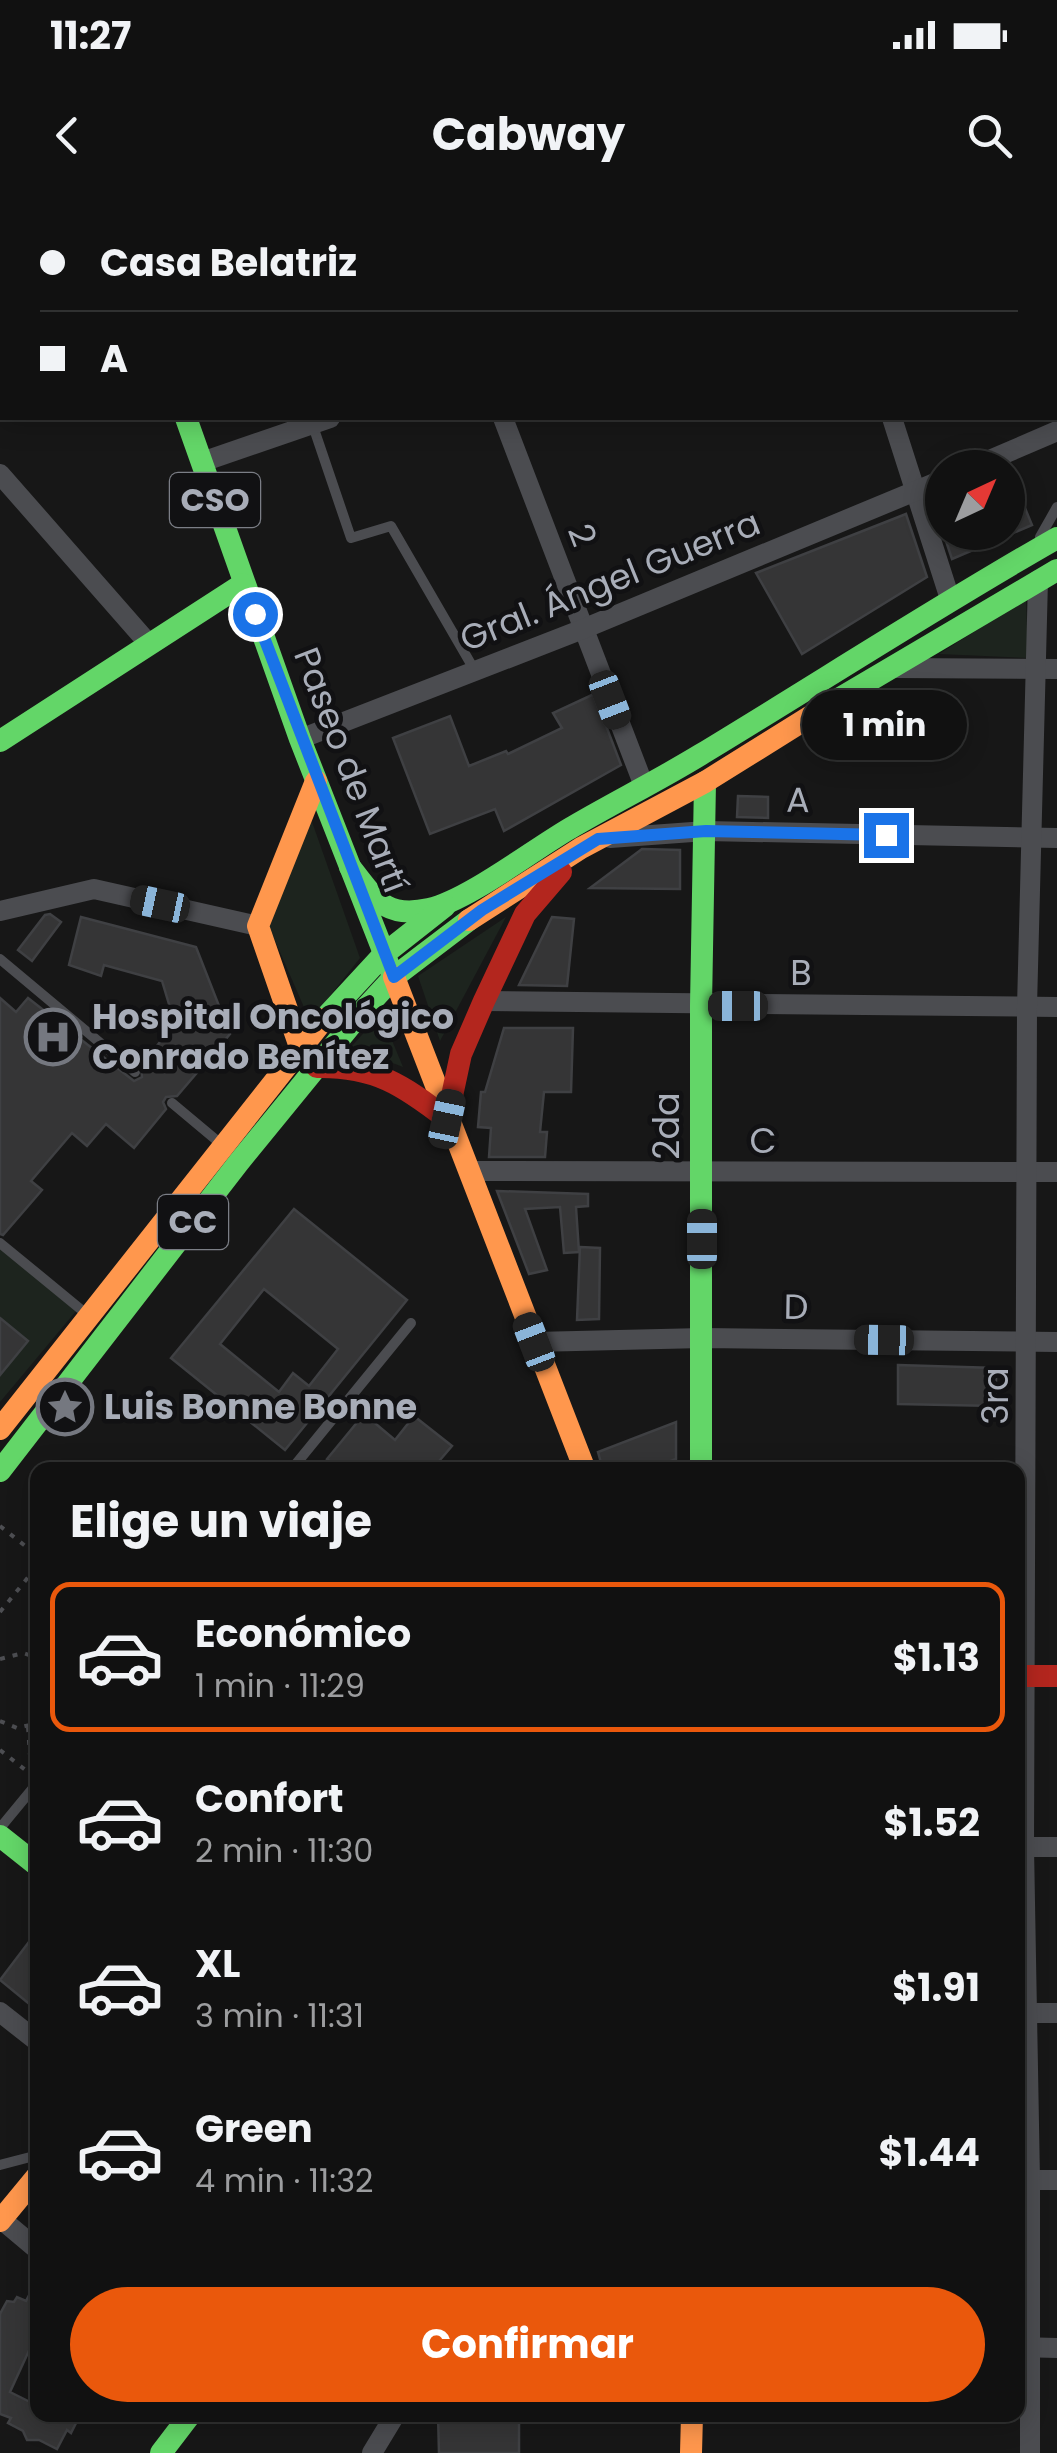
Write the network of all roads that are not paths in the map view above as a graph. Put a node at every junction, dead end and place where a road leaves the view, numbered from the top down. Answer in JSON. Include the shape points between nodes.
{"nodes":[{"id":1,"x":187,"y":420,"type":"edge"},
{"id":2,"x":321,"y":420,"type":"edge"},
{"id":3,"x":504,"y":420,"type":"edge"},
{"id":4,"x":893,"y":420,"type":"edge"},
{"id":5,"x":1057,"y":430,"type":"edge"},
{"id":6,"x":1012,"y":450,"type":"edge"},
{"id":7,"x":202,"y":462,"type":"junction"},
{"id":8,"x":0,"y":474,"type":"edge"},
{"id":9,"x":925,"y":487,"type":"edge"},
{"id":10,"x":914,"y":492,"type":"junction"},
{"id":11,"x":1057,"y":508,"type":"edge"},
{"id":12,"x":1057,"y":538,"type":"edge"},
{"id":13,"x":1032,"y":553,"type":"junction"},
{"id":14,"x":1048,"y":575,"type":"edge"},
{"id":15,"x":243,"y":584,"type":"junction"},
{"id":16,"x":950,"y":599,"type":"junction"},
{"id":17,"x":583,"y":629,"type":"junction"},
{"id":18,"x":150,"y":644,"type":"junction"},
{"id":19,"x":888,"y":668,"type":"junction"},
{"id":20,"x":1047,"y":669,"type":"edge"},
{"id":21,"x":475,"y":671,"type":"junction"},
{"id":22,"x":300,"y":739,"type":"junction"},
{"id":23,"x":0,"y":741,"type":"edge"},
{"id":24,"x":316,"y":780,"type":"junction"},
{"id":25,"x":705,"y":782,"type":"junction"},
{"id":26,"x":644,"y":786,"type":"junction"},
{"id":27,"x":706,"y":831,"type":"junction"},
{"id":28,"x":1031,"y":838,"type":"junction"},
{"id":29,"x":1057,"y":838,"type":"edge"},
{"id":30,"x":590,"y":844,"type":"junction"},
{"id":31,"x":350,"y":868,"type":"junction"},
{"id":32,"x":461,"y":894,"type":"junction"},
{"id":33,"x":0,"y":911,"type":"edge"},
{"id":34,"x":258,"y":926,"type":"junction"},
{"id":35,"x":384,"y":954,"type":"junction"},
{"id":36,"x":0,"y":959,"type":"edge"},
{"id":37,"x":394,"y":977,"type":"junction"},
{"id":38,"x":484,"y":1001,"type":"junction"},
{"id":39,"x":701,"y":1005,"type":"junction"},
{"id":40,"x":1027,"y":1007,"type":"junction"},
{"id":41,"x":1057,"y":1007,"type":"edge"},
{"id":42,"x":300,"y":1047,"type":"junction"},
{"id":43,"x":317,"y":1067,"type":"junction"},
{"id":44,"x":136,"y":1072,"type":"dead end"},
{"id":45,"x":172,"y":1103,"type":"dead end"},
{"id":46,"x":447,"y":1119,"type":"junction"},
{"id":47,"x":222,"y":1145,"type":"junction"},
{"id":48,"x":469,"y":1171,"type":"junction"},
{"id":49,"x":1029,"y":1172,"type":"junction"},
{"id":50,"x":1057,"y":1172,"type":"edge"},
{"id":51,"x":702,"y":1174,"type":"junction"},
{"id":52,"x":0,"y":1243,"type":"edge"},
{"id":53,"x":87,"y":1315,"type":"junction"},
{"id":54,"x":410,"y":1323,"type":"dead end"},
{"id":55,"x":703,"y":1338,"type":"junction"},
{"id":56,"x":534,"y":1342,"type":"junction"},
{"id":57,"x":1028,"y":1342,"type":"junction"},
{"id":58,"x":1057,"y":1342,"type":"edge"},
{"id":59,"x":0,"y":1428,"type":"edge"},
{"id":60,"x":297,"y":1462,"type":"edge"},
{"id":61,"x":582,"y":1462,"type":"edge"},
{"id":62,"x":702,"y":1462,"type":"edge"},
{"id":63,"x":0,"y":1472,"type":"edge"},
{"id":64,"x":1025,"y":1509,"type":"edge"},
{"id":65,"x":1025,"y":1676,"type":"edge"},
{"id":66,"x":1057,"y":1676,"type":"edge"},
{"id":67,"x":30,"y":1793,"type":"edge"},
{"id":68,"x":0,"y":1832,"type":"edge"},
{"id":69,"x":1025,"y":1847,"type":"edge"},
{"id":70,"x":1057,"y":1847,"type":"edge"},
{"id":71,"x":30,"y":1859,"type":"edge"},
{"id":72,"x":0,"y":2012,"type":"edge"},
{"id":73,"x":1025,"y":2013,"type":"edge"},
{"id":74,"x":1057,"y":2013,"type":"edge"},
{"id":75,"x":30,"y":2036,"type":"edge"},
{"id":76,"x":30,"y":2158,"type":"edge"},
{"id":77,"x":0,"y":2165,"type":"edge"},
{"id":78,"x":1025,"y":2180,"type":"edge"},
{"id":79,"x":1057,"y":2180,"type":"edge"},
{"id":80,"x":30,"y":2185,"type":"edge"},
{"id":81,"x":1,"y":2220,"type":"edge"},
{"id":82,"x":30,"y":2244,"type":"edge"},
{"id":83,"x":1025,"y":2347,"type":"edge"},
{"id":84,"x":1057,"y":2348,"type":"edge"},
{"id":85,"x":1025,"y":2365,"type":"edge"},
{"id":86,"x":185,"y":2422,"type":"edge"},
{"id":87,"x":391,"y":2422,"type":"edge"},
{"id":88,"x":692,"y":2422,"type":"edge"},
{"id":89,"x":161,"y":2453,"type":"edge"},
{"id":90,"x":372,"y":2453,"type":"edge"},
{"id":91,"x":692,"y":2453,"type":"edge"},
{"id":92,"x":1030,"y":2453,"type":"edge"}],
"edges":[{"from":1,"to":7,"type":"main road","name":"Paseo de Martí","number":"CSO"},
{"from":2,"to":7,"type":"street"},
{"from":2,"to":21,"type":"lane","via":[[351,538],[391,526]]},
{"from":3,"to":17,"type":"street","name":"2"},
{"from":4,"to":10,"type":"street"},
{"from":5,"to":6,"type":"street"},
{"from":7,"to":15,"type":"main road","name":"Paseo de Martí","number":"CSO"},
{"from":8,"to":18,"type":"street"},
{"from":9,"to":10,"type":"street","name":"Gral. Ángel Guerra"},
{"from":10,"to":16,"type":"street"},
{"from":10,"to":17,"type":"street","name":"Gral. Ángel Guerra"},
{"from":11,"to":13,"type":"lane"},
{"from":12,"to":13,"type":"main road","number":"CC"},
{"from":13,"to":16,"type":"main road","number":"CC"},
{"from":14,"to":19,"type":"main road","number":"CC"},
{"from":14,"to":20,"type":"street","name":"3ra"},
{"from":15,"to":18,"type":"main road"},
{"from":15,"to":22,"type":"main road","name":"Paseo de Martí","number":"CSO"},
{"from":16,"to":26,"type":"main road","number":"CC"},
{"from":17,"to":21,"type":"street","name":"Gral. Ángel Guerra"},
{"from":17,"to":26,"type":"street","name":"2"},
{"from":18,"to":23,"type":"main road"},
{"from":19,"to":20,"type":"street"},
{"from":19,"to":25,"type":"main road","number":"CC"},
{"from":20,"to":28,"type":"street","name":"3ra"},
{"from":21,"to":22,"type":"street","name":"Gral. Ángel Guerra"},
{"from":22,"to":24,"type":"main road","name":"Paseo de Martí","number":"CSO"},
{"from":24,"to":31,"type":"main road","name":"Paseo de Martí","number":"CSO"},
{"from":24,"to":34,"type":"main road"},
{"from":25,"to":27,"type":"main road","name":"2da"},
{"from":25,"to":30,"type":"main road","number":"CC"},
{"from":26,"to":32,"type":"main road","number":"CC"},
{"from":27,"to":28,"type":"street","name":"A"},
{"from":27,"to":30,"type":"street","name":"A"},
{"from":27,"to":39,"type":"main road","name":"2da"},
{"from":28,"to":29,"type":"street","name":"A"},
{"from":28,"to":40,"type":"street","name":"3ra"},
{"from":30,"to":37,"type":"main road","number":"CC","via":[[482,910]]},
{"from":30,"to":38,"type":"main road","via":[[525,914]]},
{"from":31,"to":32,"type":"main road","via":[[391,910],[429,910]]},
{"from":31,"to":35,"type":"main road","name":"Paseo de Martí","number":"CSO"},
{"from":32,"to":35,"type":"main road","number":"CC"},
{"from":33,"to":34,"type":"street","via":[[94,889]]},
{"from":34,"to":42,"type":"main road"},
{"from":35,"to":37,"type":"main road","name":"Paseo de Martí","number":"CSO"},
{"from":35,"to":42,"type":"main road","number":"CC"},
{"from":36,"to":44,"type":"lane"},
{"from":37,"to":43,"type":"main road","number":"CC"},
{"from":37,"to":46,"type":"main road","name":"Paseo de Martí"},
{"from":38,"to":39,"type":"street","name":"B"},
{"from":38,"to":46,"type":"main road","via":[[461,1054]]},
{"from":39,"to":40,"type":"street","name":"B"},
{"from":39,"to":51,"type":"main road","name":"2da"},
{"from":40,"to":41,"type":"street","name":"B"},
{"from":40,"to":49,"type":"street","name":"3ra"},
{"from":42,"to":47,"type":"main road","number":"CC"},
{"from":43,"to":46,"type":"main road","via":[[346,1066],[392,1078]]},
{"from":43,"to":63,"type":"main road","number":"CC"},
{"from":45,"to":47,"type":"lane"},
{"from":46,"to":48,"type":"main road","name":"Paseo de Martí"},
{"from":47,"to":53,"type":"main road","number":"CC"},
{"from":48,"to":51,"type":"street","name":"C"},
{"from":48,"to":56,"type":"main road","name":"Paseo de Martí"},
{"from":49,"to":50,"type":"street","name":"C"},
{"from":49,"to":51,"type":"street","name":"C"},
{"from":49,"to":57,"type":"street","name":"3ra"},
{"from":51,"to":55,"type":"main road","name":"2da"},
{"from":52,"to":53,"type":"lane"},
{"from":53,"to":59,"type":"main road","number":"CC"},
{"from":54,"to":60,"type":"lane"},
{"from":55,"to":56,"type":"street","name":"D"},
{"from":55,"to":57,"type":"street","name":"D"},
{"from":55,"to":62,"type":"main road","name":"2da"},
{"from":56,"to":61,"type":"main road","name":"Paseo de Martí"},
{"from":57,"to":58,"type":"street","name":"D"},
{"from":57,"to":64,"type":"street","name":"3ra"},
{"from":65,"to":66,"type":"main road"},
{"from":67,"to":68,"type":"lane"},
{"from":68,"to":71,"type":"main road"},
{"from":69,"to":70,"type":"street"},
{"from":72,"to":75,"type":"street"},
{"from":73,"to":74,"type":"street"},
{"from":76,"to":77,"type":"lane"},
{"from":78,"to":79,"type":"street"},
{"from":80,"to":81,"type":"main road"},
{"from":81,"to":82,"type":"street"},
{"from":83,"to":84,"type":"street"},
{"from":85,"to":92,"type":"street","name":"3ra"},
{"from":86,"to":89,"type":"main road"},
{"from":87,"to":90,"type":"street"},
{"from":88,"to":91,"type":"main road"}]}
